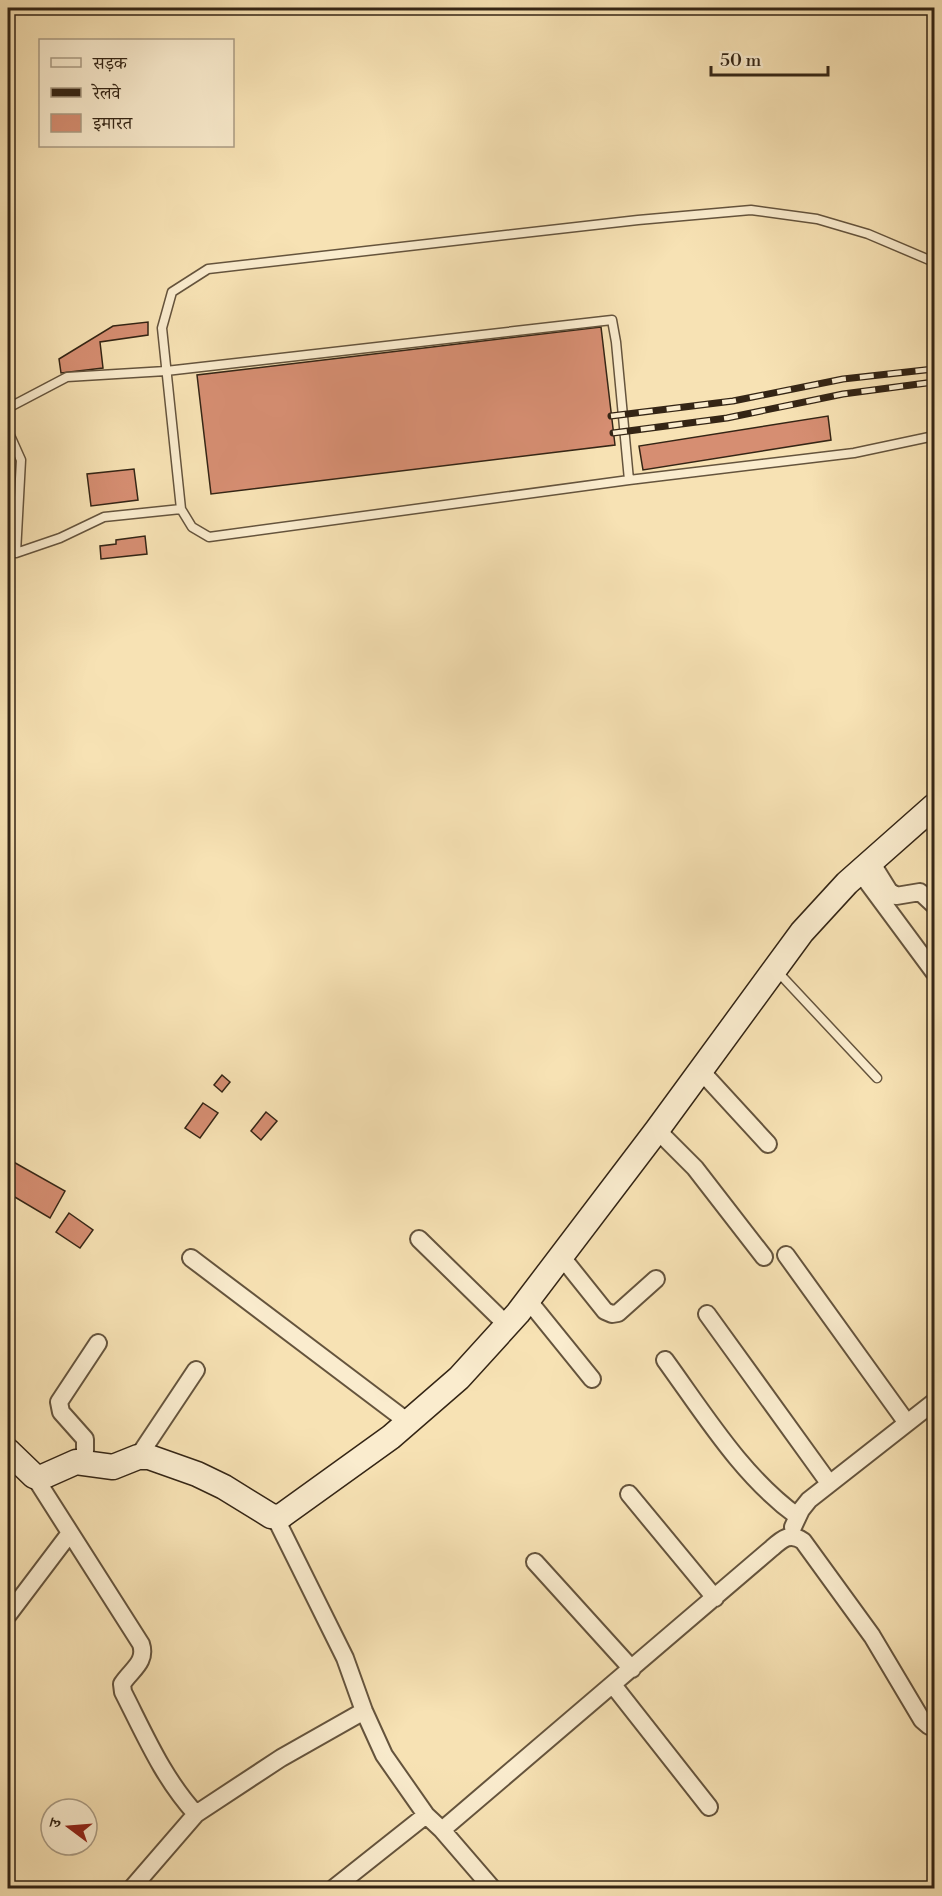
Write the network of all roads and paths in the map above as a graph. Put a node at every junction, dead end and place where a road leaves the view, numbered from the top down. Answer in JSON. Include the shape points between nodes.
{"nodes":[{"id":1,"x":934,"y":262,"type":"edge"},
{"id":2,"x":166,"y":371,"type":"junction"},
{"id":3,"x":8,"y":408,"type":"edge"},
{"id":4,"x":8,"y":431,"type":"edge"},
{"id":5,"x":934,"y":436,"type":"edge"},
{"id":6,"x":629,"y":480,"type":"junction"},
{"id":7,"x":181,"y":509,"type":"junction"},
{"id":8,"x":934,"y":806,"type":"edge"},
{"id":9,"x":865,"y":867,"type":"junction"},
{"id":10,"x":934,"y":905,"type":"edge"},
{"id":11,"x":776,"y":969,"type":"junction"},
{"id":12,"x":934,"y":972,"type":"edge"},
{"id":13,"x":701,"y":1071,"type":"junction"},
{"id":14,"x":877,"y":1078,"type":"dead end"},
{"id":15,"x":657,"y":1130,"type":"junction"},
{"id":16,"x":768,"y":1144,"type":"dead end"},
{"id":17,"x":419,"y":1239,"type":"dead end"},
{"id":18,"x":786,"y":1255,"type":"dead end"},
{"id":19,"x":561,"y":1256,"type":"junction"},
{"id":20,"x":764,"y":1257,"type":"dead end"},
{"id":21,"x":191,"y":1258,"type":"dead end"},
{"id":22,"x":656,"y":1279,"type":"dead end"},
{"id":23,"x":528,"y":1300,"type":"junction"},
{"id":24,"x":707,"y":1314,"type":"dead end"},
{"id":25,"x":507,"y":1325,"type":"junction"},
{"id":26,"x":98,"y":1343,"type":"dead end"},
{"id":27,"x":665,"y":1360,"type":"dead end"},
{"id":28,"x":196,"y":1370,"type":"dead end"},
{"id":29,"x":592,"y":1379,"type":"dead end"},
{"id":30,"x":934,"y":1402,"type":"edge"},
{"id":31,"x":408,"y":1422,"type":"junction"},
{"id":32,"x":907,"y":1423,"type":"junction"},
{"id":33,"x":9,"y":1457,"type":"edge"},
{"id":34,"x":138,"y":1457,"type":"junction"},
{"id":35,"x":81,"y":1462,"type":"junction"},
{"id":36,"x":34,"y":1476,"type":"junction"},
{"id":37,"x":830,"y":1483,"type":"junction"},
{"id":38,"x":629,"y":1494,"type":"dead end"},
{"id":39,"x":797,"y":1516,"type":"junction"},
{"id":40,"x":275,"y":1517,"type":"junction"},
{"id":41,"x":70,"y":1533,"type":"junction"},
{"id":42,"x":789,"y":1536,"type":"junction"},
{"id":43,"x":535,"y":1562,"type":"dead end"},
{"id":44,"x":715,"y":1598,"type":"junction"},
{"id":45,"x":8,"y":1615,"type":"edge"},
{"id":46,"x":632,"y":1669,"type":"junction"},
{"id":47,"x":613,"y":1685,"type":"junction"},
{"id":48,"x":364,"y":1711,"type":"junction"},
{"id":49,"x":934,"y":1726,"type":"edge"},
{"id":50,"x":709,"y":1807,"type":"dead end"},
{"id":51,"x":196,"y":1814,"type":"junction"},
{"id":52,"x":426,"y":1815,"type":"junction"},
{"id":53,"x":442,"y":1830,"type":"junction"},
{"id":54,"x":132,"y":1888,"type":"edge"},
{"id":55,"x":334,"y":1888,"type":"edge"},
{"id":56,"x":492,"y":1888,"type":"edge"}],
"edges":[{"from":1,"to":2,"type":"lane","via":[[868,234],[817,219],[751,210],[208,269],[172,292],[162,328]]},
{"from":2,"to":3,"type":"lane","via":[[67,377]]},
{"from":2,"to":6,"type":"lane","via":[[612,320]]},
{"from":2,"to":7,"type":"lane"},
{"from":4,"to":7,"type":"lane","via":[[21,460],[16,553],[104,517]]},
{"from":5,"to":6,"type":"lane","via":[[854,453]]},
{"from":6,"to":7,"type":"lane","via":[[209,537],[192,527]]},
{"from":8,"to":9,"type":"street"},
{"from":9,"to":10,"type":"street","via":[[896,896],[920,892]]},
{"from":9,"to":11,"type":"street","via":[[802,932]]},
{"from":9,"to":12,"type":"street"},
{"from":11,"to":13,"type":"street"},
{"from":11,"to":14,"type":"lane"},
{"from":13,"to":15,"type":"street"},
{"from":13,"to":16,"type":"street"},
{"from":15,"to":19,"type":"street"},
{"from":15,"to":20,"type":"street","via":[[695,1168]]},
{"from":17,"to":25,"type":"street"},
{"from":18,"to":32,"type":"street"},
{"from":19,"to":22,"type":"street","via":[[612,1314]]},
{"from":19,"to":23,"type":"street"},
{"from":21,"to":31,"type":"street"},
{"from":23,"to":25,"type":"street"},
{"from":23,"to":29,"type":"street"},
{"from":24,"to":37,"type":"street"},
{"from":25,"to":31,"type":"street","via":[[459,1378]]},
{"from":26,"to":35,"type":"street","via":[[59,1402],[61,1412],[86,1439]]},
{"from":27,"to":39,"type":"street","via":[[746,1469],[763,1489]]},
{"from":28,"to":34,"type":"street"},
{"from":30,"to":32,"type":"street"},
{"from":31,"to":40,"type":"street"},
{"from":32,"to":37,"type":"street"},
{"from":33,"to":36,"type":"street"},
{"from":34,"to":35,"type":"street","via":[[113,1467]]},
{"from":34,"to":40,"type":"street","via":[[150,1457],[197,1474]]},
{"from":35,"to":36,"type":"street","via":[[70,1463],[40,1478]]},
{"from":36,"to":41,"type":"street"},
{"from":37,"to":39,"type":"street"},
{"from":38,"to":44,"type":"street"},
{"from":39,"to":42,"type":"street"},
{"from":40,"to":48,"type":"street","via":[[345,1658]]},
{"from":41,"to":45,"type":"street"},
{"from":41,"to":51,"type":"street","via":[[141,1644],[142,1657],[125,1680],[123,1692],[172,1786]]},
{"from":42,"to":44,"type":"street"},
{"from":42,"to":49,"type":"street","via":[[803,1540],[872,1636],[921,1720]]},
{"from":43,"to":46,"type":"street"},
{"from":44,"to":46,"type":"street"},
{"from":46,"to":47,"type":"street"},
{"from":47,"to":50,"type":"street"},
{"from":47,"to":53,"type":"street"},
{"from":48,"to":51,"type":"street","via":[[281,1758]]},
{"from":48,"to":52,"type":"street","via":[[384,1755]]},
{"from":51,"to":54,"type":"street"},
{"from":52,"to":53,"type":"street"},
{"from":52,"to":55,"type":"street"},
{"from":53,"to":56,"type":"street"}]}
